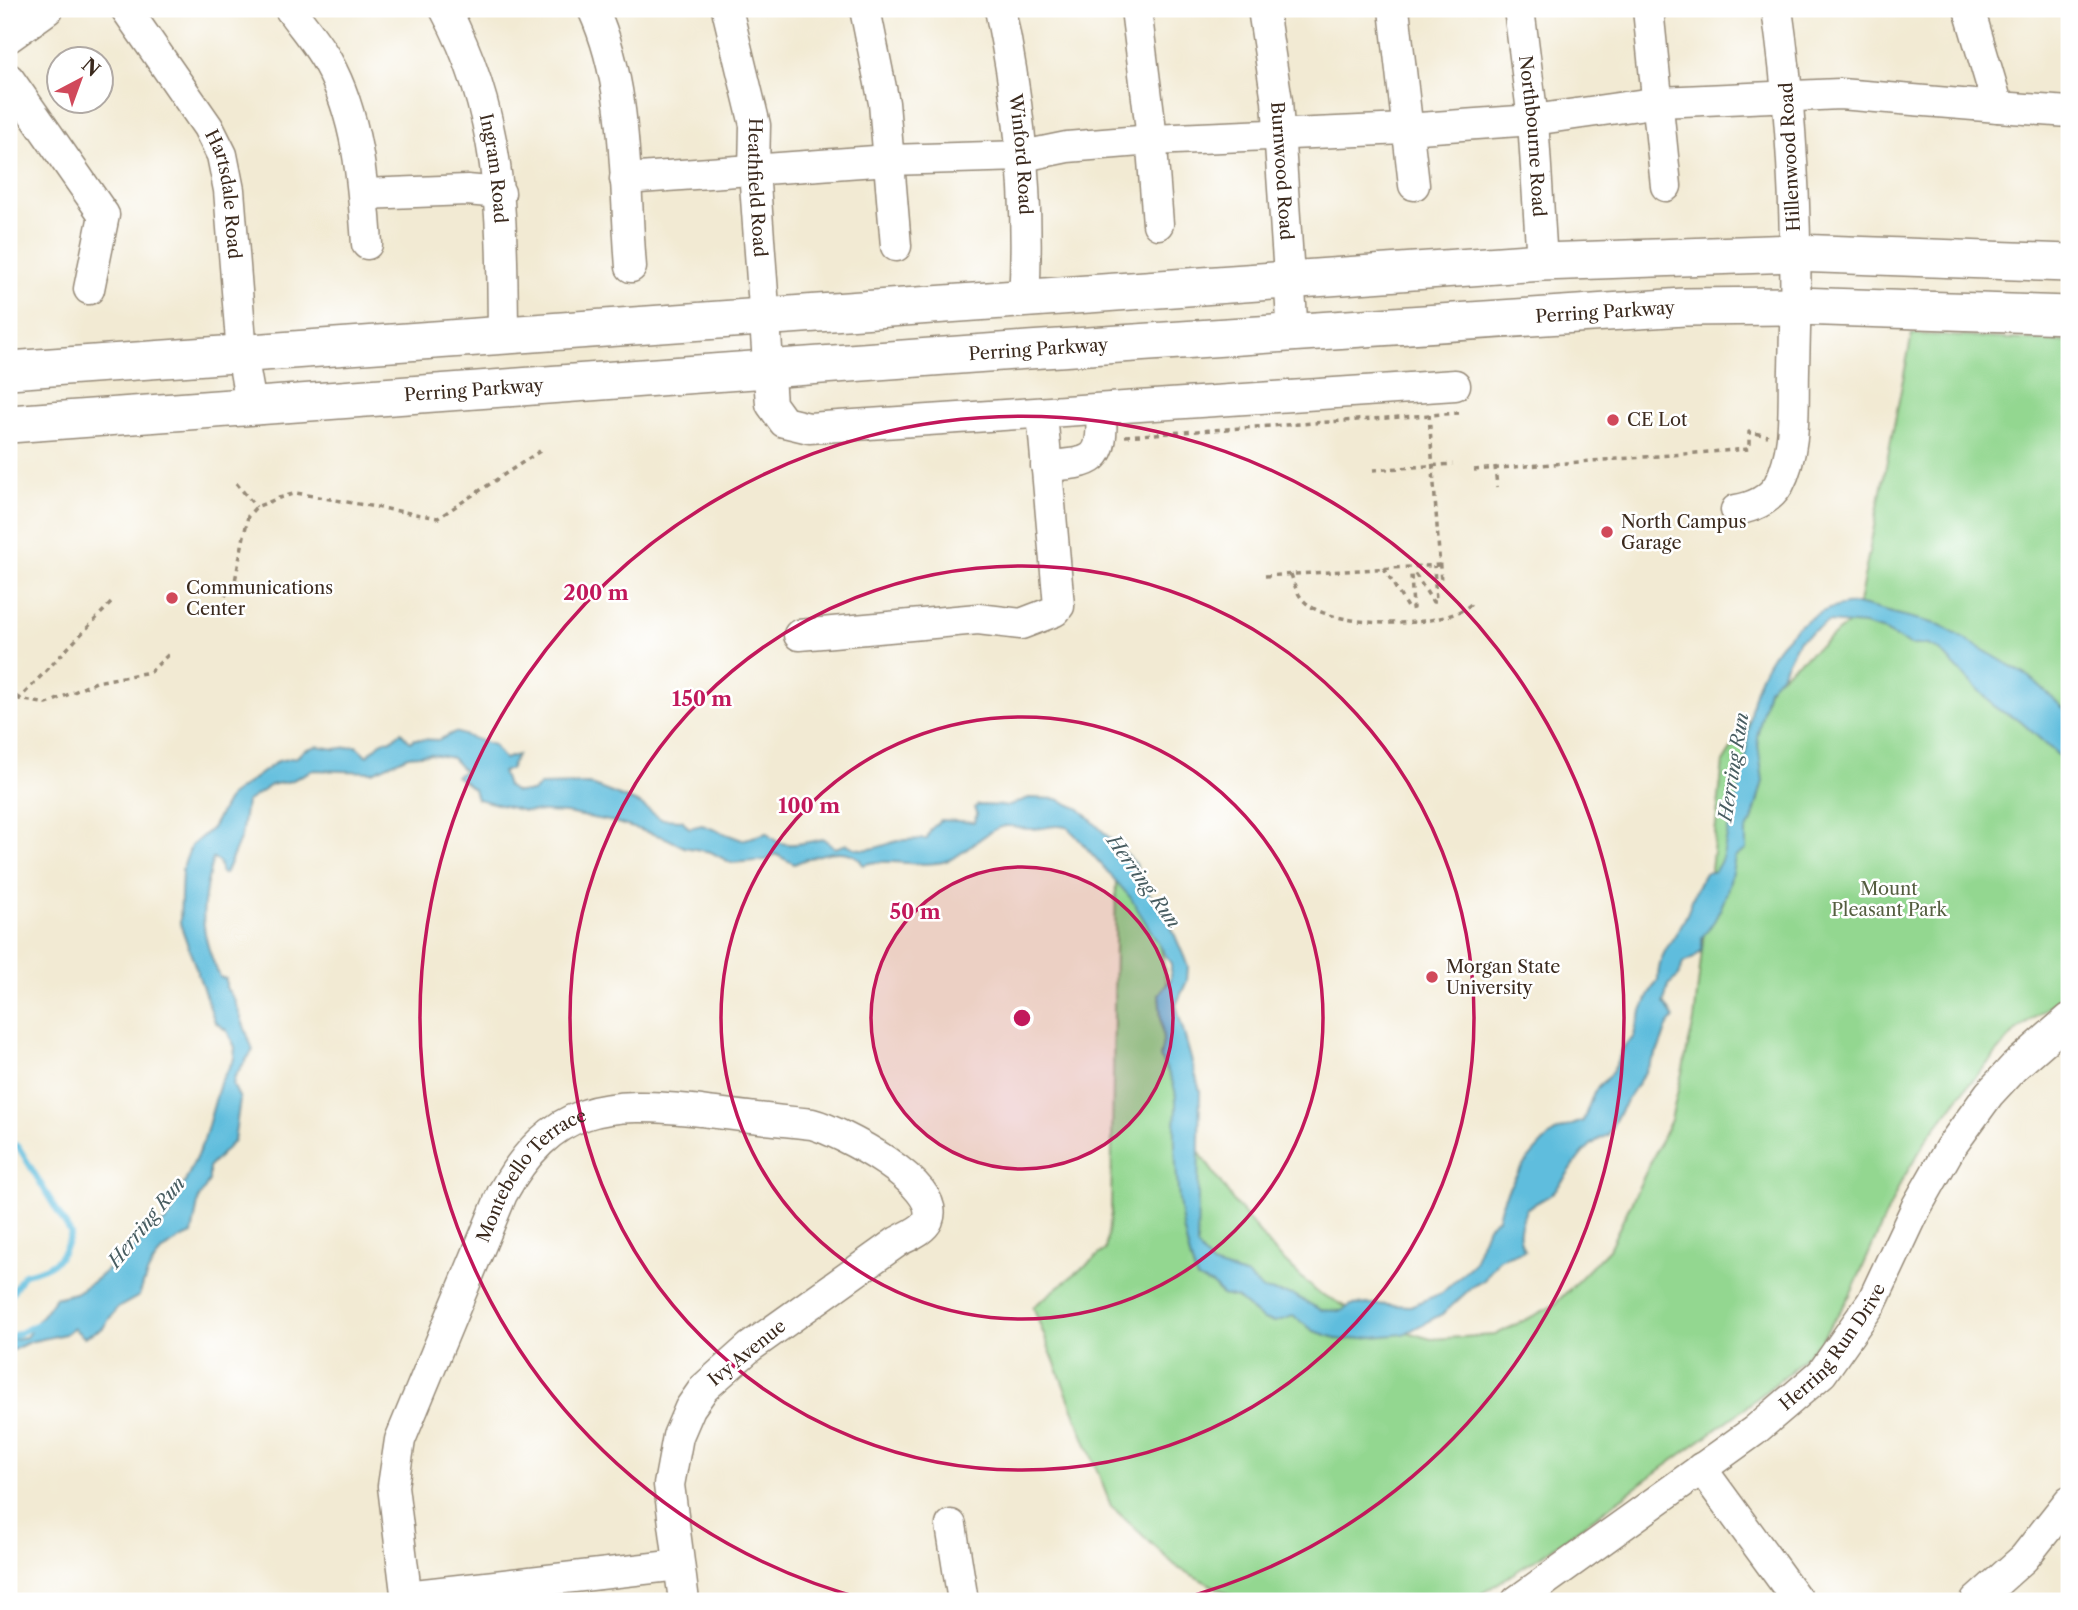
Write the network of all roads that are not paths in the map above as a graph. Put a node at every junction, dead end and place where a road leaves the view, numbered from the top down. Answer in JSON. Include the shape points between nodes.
{"nodes":[{"id":1,"x":48,"y":9,"type":"edge"},
{"id":2,"x":125,"y":9,"type":"edge"},
{"id":3,"x":290,"y":9,"type":"edge"},
{"id":4,"x":446,"y":9,"type":"edge"},
{"id":5,"x":593,"y":9,"type":"edge"},
{"id":6,"x":727,"y":9,"type":"edge"},
{"id":7,"x":865,"y":9,"type":"edge"},
{"id":8,"x":1000,"y":9,"type":"edge"},
{"id":9,"x":1136,"y":9,"type":"edge"},
{"id":10,"x":1263,"y":9,"type":"edge"},
{"id":11,"x":1394,"y":9,"type":"edge"},
{"id":12,"x":1519,"y":9,"type":"edge"},
{"id":13,"x":1648,"y":9,"type":"edge"},
{"id":14,"x":1777,"y":9,"type":"edge"},
{"id":15,"x":1969,"y":9,"type":"edge"},
{"id":16,"x":9,"y":37,"type":"edge"},
{"id":17,"x":9,"y":79,"type":"edge"},
{"id":18,"x":1787,"y":97,"type":"junction"},
{"id":19,"x":1660,"y":102,"type":"junction"},
{"id":20,"x":1998,"y":107,"type":"junction"},
{"id":21,"x":2069,"y":112,"type":"edge"},
{"id":22,"x":1533,"y":120,"type":"junction"},
{"id":23,"x":1405,"y":130,"type":"junction"},
{"id":24,"x":1278,"y":136,"type":"junction"},
{"id":25,"x":1152,"y":140,"type":"junction"},
{"id":26,"x":1023,"y":156,"type":"junction"},
{"id":27,"x":889,"y":160,"type":"junction"},
{"id":28,"x":754,"y":170,"type":"junction"},
{"id":29,"x":625,"y":179,"type":"junction"},
{"id":30,"x":1414,"y":185,"type":"dead end"},
{"id":31,"x":1666,"y":187,"type":"dead end"},
{"id":32,"x":500,"y":193,"type":"junction"},
{"id":33,"x":364,"y":194,"type":"junction"},
{"id":34,"x":1157,"y":224,"type":"dead end"},
{"id":35,"x":367,"y":244,"type":"dead end"},
{"id":36,"x":896,"y":246,"type":"dead end"},
{"id":37,"x":1794,"y":253,"type":"junction"},
{"id":38,"x":1542,"y":262,"type":"junction"},
{"id":39,"x":2069,"y":263,"type":"edge"},
{"id":40,"x":631,"y":267,"type":"dead end"},
{"id":41,"x":1289,"y":282,"type":"junction"},
{"id":42,"x":89,"y":289,"type":"dead end"},
{"id":43,"x":1024,"y":300,"type":"junction"},
{"id":44,"x":1796,"y":306,"type":"junction"},
{"id":45,"x":2069,"y":315,"type":"edge"},
{"id":46,"x":764,"y":318,"type":"junction"},
{"id":47,"x":1293,"y":334,"type":"junction"},
{"id":48,"x":503,"y":335,"type":"junction"},
{"id":49,"x":242,"y":354,"type":"junction"},
{"id":50,"x":9,"y":370,"type":"edge"},
{"id":51,"x":767,"y":370,"type":"junction"},
{"id":52,"x":1457,"y":399,"type":"road end"},
{"id":53,"x":251,"y":405,"type":"junction"},
{"id":54,"x":1101,"y":410,"type":"junction"},
{"id":55,"x":1042,"y":413,"type":"junction"},
{"id":56,"x":9,"y":424,"type":"edge"},
{"id":57,"x":1045,"y":466,"type":"junction"},
{"id":58,"x":1735,"y":510,"type":"dead end"},
{"id":59,"x":799,"y":635,"type":"dead end"},
{"id":60,"x":2069,"y":1019,"type":"edge"},
{"id":61,"x":929,"y":1210,"type":"joint"},
{"id":62,"x":1701,"y":1468,"type":"junction"},
{"id":63,"x":2069,"y":1501,"type":"edge"},
{"id":64,"x":951,"y":1525,"type":"dead end"},
{"id":65,"x":679,"y":1565,"type":"junction"},
{"id":66,"x":401,"y":1595,"type":"edge"},
{"id":67,"x":684,"y":1601,"type":"edge"},
{"id":68,"x":963,"y":1601,"type":"edge"},
{"id":69,"x":1517,"y":1601,"type":"edge"},
{"id":70,"x":1798,"y":1601,"type":"edge"},
{"id":71,"x":1976,"y":1601,"type":"edge"}],
"edges":[{"from":1,"to":16,"type":"street"},
{"from":2,"to":49,"type":"street","name":"Hartsdale Road","via":[[208,127],[222,155]]},
{"from":3,"to":33,"type":"street","via":[[327,62],[341,94]]},
{"from":4,"to":32,"type":"street","name":"Ingram Road","via":[[479,91]]},
{"from":5,"to":29,"type":"street","via":[[610,62]]},
{"from":6,"to":28,"type":"street","name":"Heathfield Road","via":[[755,125]]},
{"from":7,"to":27,"type":"street","via":[[884,103]]},
{"from":8,"to":26,"type":"street","name":"Winford Road","via":[[1015,77]]},
{"from":9,"to":25,"type":"street"},
{"from":10,"to":24,"type":"street","name":"Burnwood Road"},
{"from":11,"to":23,"type":"street"},
{"from":12,"to":22,"type":"street","name":"Northbourne Road"},
{"from":13,"to":19,"type":"street"},
{"from":14,"to":18,"type":"street","name":"Hillenwood Road"},
{"from":15,"to":20,"type":"street"},
{"from":17,"to":42,"type":"street","via":[[104,215]]},
{"from":18,"to":19,"type":"street"},
{"from":18,"to":20,"type":"street","via":[[1840,94]]},
{"from":18,"to":37,"type":"street","name":"Hillenwood Road"},
{"from":19,"to":22,"type":"street"},
{"from":19,"to":31,"type":"street"},
{"from":20,"to":21,"type":"street"},
{"from":22,"to":23,"type":"street"},
{"from":22,"to":38,"type":"street","name":"Northbourne Road"},
{"from":23,"to":24,"type":"street"},
{"from":23,"to":30,"type":"street"},
{"from":24,"to":25,"type":"street"},
{"from":24,"to":41,"type":"street","name":"Burnwood Road"},
{"from":25,"to":26,"type":"street","via":[[1067,147]]},
{"from":25,"to":34,"type":"street"},
{"from":26,"to":27,"type":"street"},
{"from":26,"to":43,"type":"street","name":"Winford Road","via":[[1028,233]]},
{"from":27,"to":28,"type":"street"},
{"from":27,"to":36,"type":"street"},
{"from":28,"to":29,"type":"street"},
{"from":28,"to":46,"type":"street","name":"Heathfield Road"},
{"from":29,"to":40,"type":"street"},
{"from":32,"to":33,"type":"street"},
{"from":32,"to":48,"type":"street","name":"Ingram Road"},
{"from":33,"to":35,"type":"street"},
{"from":37,"to":38,"type":"main road"},
{"from":37,"to":39,"type":"main road"},
{"from":37,"to":44,"type":"street","name":"Hillenwood Road"},
{"from":38,"to":41,"type":"main road"},
{"from":41,"to":43,"type":"main road"},
{"from":41,"to":47,"type":"street","name":"Burnwood Road"},
{"from":43,"to":46,"type":"main road"},
{"from":44,"to":45,"type":"main road","name":"Perring Parkway"},
{"from":44,"to":47,"type":"main road","name":"Perring Parkway","via":[[1684,307]]},
{"from":44,"to":58,"type":"street","name":"Hillenwood Road","via":[[1792,438],[1783,475],[1765,499]]},
{"from":46,"to":48,"type":"main road"},
{"from":46,"to":51,"type":"street","name":"Heathfield Road"},
{"from":47,"to":51,"type":"main road","name":"Perring Parkway"},
{"from":48,"to":49,"type":"main road"},
{"from":49,"to":50,"type":"main road"},
{"from":49,"to":53,"type":"street","name":"Hartsdale Road"},
{"from":51,"to":53,"type":"main road","name":"Perring Parkway"},
{"from":51,"to":55,"type":"street","name":"Heathfield Road","via":[[771,404],[785,422],[798,428]]},
{"from":52,"to":54,"type":"street","name":"Heathfield Road"},
{"from":53,"to":56,"type":"main road","name":"Perring Parkway"},
{"from":54,"to":55,"type":"street","name":"Heathfield Road"},
{"from":54,"to":57,"type":"street","via":[[1102,443],[1095,457],[1083,464]]},
{"from":55,"to":57,"type":"street"},
{"from":57,"to":59,"type":"street","via":[[1056,545],[1059,606],[1055,611],[1021,624],[978,619]]},
{"from":60,"to":62,"type":"street","name":"Herring Run Drive","via":[[1989,1094],[1950,1148],[1872,1302],[1839,1352],[1786,1407]]},
{"from":61,"to":65,"type":"street","name":"Ivy Avenue","via":[[921,1229],[750,1347],[697,1398],[678,1436],[669,1485]]},
{"from":61,"to":66,"type":"street","name":"Montebello Terrace","via":[[926,1198],[875,1153],[834,1130],[812,1124],[642,1105],[612,1106],[556,1128],[524,1157],[502,1194],[407,1417],[393,1486]]},
{"from":62,"to":69,"type":"street","name":"Herring Run Drive"},
{"from":62,"to":70,"type":"street"},
{"from":63,"to":71,"type":"street","via":[[2024,1558]]},
{"from":64,"to":68,"type":"street"},
{"from":65,"to":66,"type":"street"},
{"from":65,"to":67,"type":"street","name":"Ivy Avenue"}]}
